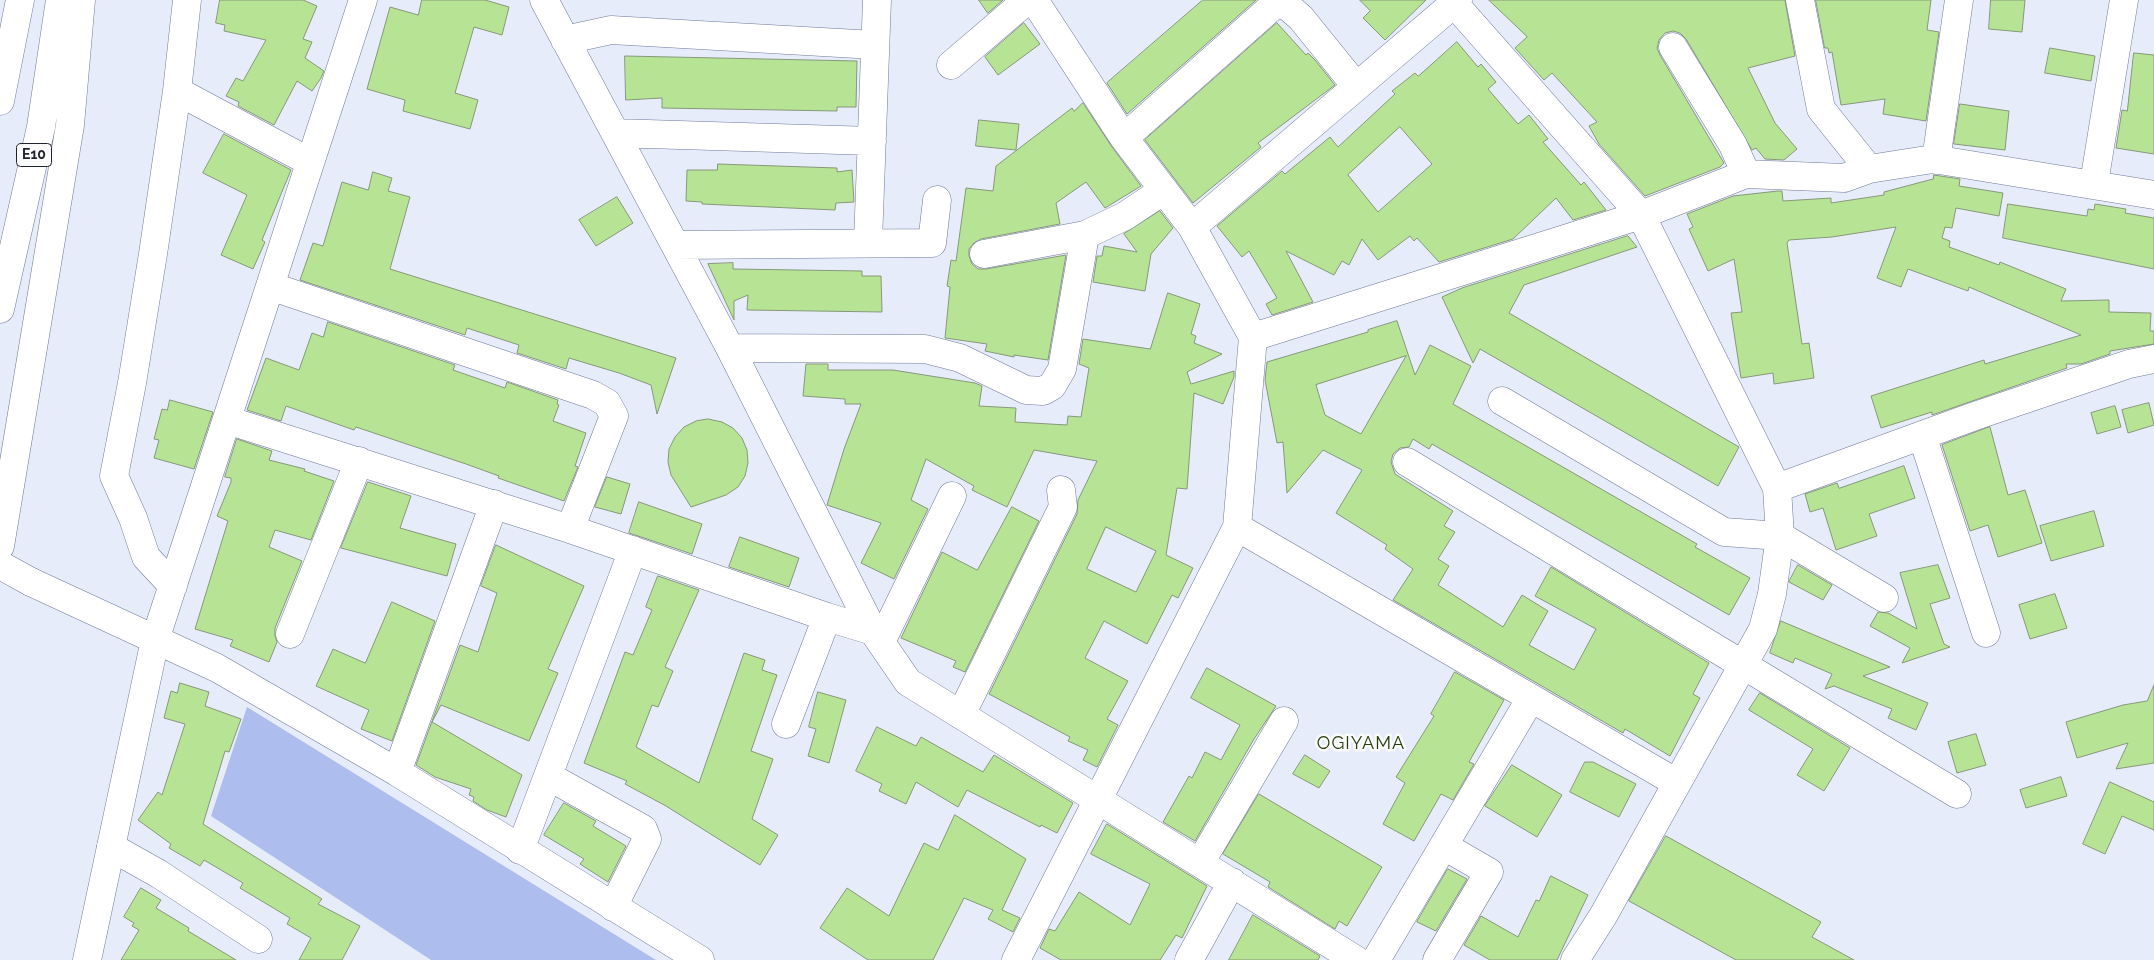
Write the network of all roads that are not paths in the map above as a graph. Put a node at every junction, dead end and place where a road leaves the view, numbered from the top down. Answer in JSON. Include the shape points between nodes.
{"nodes":[{"id":1,"x":20,"y":0,"type":"edge"},
{"id":2,"x":60,"y":0,"type":"edge"},
{"id":3,"x":81,"y":0,"type":"edge"},
{"id":4,"x":186,"y":0,"type":"edge"},
{"id":5,"x":363,"y":0,"type":"edge"},
{"id":6,"x":544,"y":0,"type":"edge"},
{"id":7,"x":876,"y":0,"type":"edge"},
{"id":8,"x":1027,"y":0,"type":"edge"},
{"id":9,"x":1034,"y":0,"type":"edge"},
{"id":10,"x":1800,"y":0,"type":"edge"},
{"id":11,"x":1959,"y":0,"type":"edge"},
{"id":12,"x":2124,"y":0,"type":"edge"},
{"id":13,"x":1455,"y":1,"type":"edge"},
{"id":14,"x":565,"y":40,"type":"junction"},
{"id":15,"x":875,"y":45,"type":"junction"},
{"id":16,"x":1673,"y":47,"type":"dead end"},
{"id":17,"x":951,"y":65,"type":"dead end"},
{"id":18,"x":1356,"y":86,"type":"junction"},
{"id":19,"x":177,"y":91,"type":"junction"},
{"id":20,"x":0,"y":101,"type":"edge"},
{"id":21,"x":615,"y":133,"type":"junction"},
{"id":22,"x":1124,"y":138,"type":"junction"},
{"id":23,"x":872,"y":142,"type":"junction"},
{"id":24,"x":1936,"y":160,"type":"junction"},
{"id":25,"x":310,"y":162,"type":"junction"},
{"id":26,"x":1869,"y":168,"type":"junction"},
{"id":27,"x":1746,"y":174,"type":"junction"},
{"id":28,"x":2094,"y":183,"type":"junction"},
{"id":29,"x":1164,"y":190,"type":"junction"},
{"id":30,"x":2154,"y":194,"type":"edge"},
{"id":31,"x":937,"y":200,"type":"dead end"},
{"id":32,"x":1641,"y":215,"type":"junction"},
{"id":33,"x":1192,"y":227,"type":"junction"},
{"id":34,"x":1085,"y":235,"type":"junction"},
{"id":35,"x":868,"y":242,"type":"junction"},
{"id":36,"x":675,"y":245,"type":"junction"},
{"id":37,"x":984,"y":254,"type":"dead end"},
{"id":38,"x":270,"y":286,"type":"junction"},
{"id":39,"x":0,"y":309,"type":"edge"},
{"id":40,"x":1253,"y":337,"type":"junction"},
{"id":41,"x":730,"y":348,"type":"junction"},
{"id":42,"x":2154,"y":360,"type":"edge"},
{"id":43,"x":1502,"y":401,"type":"dead end"},
{"id":44,"x":227,"y":420,"type":"junction"},
{"id":45,"x":1922,"y":434,"type":"junction"},
{"id":46,"x":359,"y":461,"type":"junction"},
{"id":47,"x":1407,"y":462,"type":"dead end"},
{"id":48,"x":1777,"y":488,"type":"junction"},
{"id":49,"x":1061,"y":490,"type":"dead end"},
{"id":50,"x":952,"y":496,"type":"dead end"},
{"id":51,"x":494,"y":504,"type":"junction"},
{"id":52,"x":1237,"y":527,"type":"junction"},
{"id":53,"x":570,"y":529,"type":"junction"},
{"id":54,"x":1780,"y":536,"type":"junction"},
{"id":55,"x":0,"y":546,"type":"edge"},
{"id":56,"x":633,"y":550,"type":"junction"},
{"id":57,"x":0,"y":565,"type":"edge"},
{"id":58,"x":173,"y":586,"type":"junction"},
{"id":59,"x":1884,"y":598,"type":"dead end"},
{"id":60,"x":827,"y":617,"type":"junction"},
{"id":61,"x":1986,"y":633,"type":"dead end"},
{"id":62,"x":290,"y":634,"type":"dead end"},
{"id":63,"x":877,"y":636,"type":"junction"},
{"id":64,"x":155,"y":640,"type":"junction"},
{"id":65,"x":1742,"y":663,"type":"junction"},
{"id":66,"x":1531,"y":698,"type":"junction"},
{"id":67,"x":961,"y":715,"type":"junction"},
{"id":68,"x":1284,"y":721,"type":"dead end"},
{"id":69,"x":786,"y":724,"type":"dead end"},
{"id":70,"x":397,"y":772,"type":"junction"},
{"id":71,"x":548,"y":776,"type":"junction"},
{"id":72,"x":1677,"y":783,"type":"junction"},
{"id":73,"x":1957,"y":794,"type":"dead end"},
{"id":74,"x":1099,"y":800,"type":"junction"},
{"id":75,"x":1444,"y":846,"type":"junction"},
{"id":76,"x":112,"y":847,"type":"junction"},
{"id":77,"x":520,"y":850,"type":"junction"},
{"id":78,"x":1200,"y":862,"type":"junction"},
{"id":79,"x":1232,"y":882,"type":"junction"},
{"id":80,"x":613,"y":907,"type":"junction"},
{"id":81,"x":258,"y":939,"type":"dead end"},
{"id":82,"x":693,"y":958,"type":"edge"},
{"id":83,"x":87,"y":960,"type":"edge"},
{"id":84,"x":1016,"y":960,"type":"edge"},
{"id":85,"x":1190,"y":960,"type":"edge"},
{"id":86,"x":1356,"y":960,"type":"edge"},
{"id":87,"x":1376,"y":960,"type":"edge"},
{"id":88,"x":1437,"y":960,"type":"edge"},
{"id":89,"x":1575,"y":960,"type":"edge"}],
"edges":[{"from":1,"to":20,"type":"main road"},
{"from":2,"to":39,"type":"main road","number":"E10","via":[[41,127]]},
{"from":3,"to":55,"type":"main road","via":[[70,125]]},
{"from":4,"to":19,"type":"main road"},
{"from":5,"to":25,"type":"main road"},
{"from":6,"to":14,"type":"main road"},
{"from":7,"to":15,"type":"main road"},
{"from":8,"to":17,"type":"main road"},
{"from":9,"to":22,"type":"main road"},
{"from":10,"to":26,"type":"main road","via":[[1821,108]]},
{"from":11,"to":24,"type":"main road"},
{"from":12,"to":28,"type":"main road"},
{"from":13,"to":18,"type":"main road"},
{"from":13,"to":32,"type":"main road"},
{"from":14,"to":15,"type":"main road","via":[[611,30]]},
{"from":14,"to":21,"type":"main road"},
{"from":15,"to":23,"type":"main road"},
{"from":16,"to":27,"type":"main road","via":[[1733,145]]},
{"from":18,"to":22,"type":"main road","via":[[1301,18],[1286,6],[1274,5]]},
{"from":18,"to":33,"type":"main road"},
{"from":19,"to":25,"type":"main road"},
{"from":19,"to":58,"type":"main road","via":[[132,383],[114,476],[146,557]]},
{"from":21,"to":23,"type":"main road"},
{"from":21,"to":36,"type":"main road"},
{"from":22,"to":29,"type":"main road"},
{"from":23,"to":35,"type":"main road"},
{"from":24,"to":26,"type":"main road"},
{"from":24,"to":28,"type":"main road"},
{"from":25,"to":38,"type":"main road"},
{"from":26,"to":27,"type":"main road","via":[[1844,178]]},
{"from":27,"to":32,"type":"main road"},
{"from":28,"to":30,"type":"main road"},
{"from":29,"to":33,"type":"main road"},
{"from":29,"to":34,"type":"main road","via":[[1125,216]]},
{"from":31,"to":35,"type":"main road","via":[[932,243]]},
{"from":32,"to":40,"type":"main road"},
{"from":32,"to":48,"type":"main road"},
{"from":33,"to":40,"type":"main road"},
{"from":34,"to":37,"type":"main road"},
{"from":34,"to":41,"type":"main road","via":[[1062,369],[1052,386],[1043,391],[1026,390],[960,358],[924,349]]},
{"from":35,"to":36,"type":"main road"},
{"from":36,"to":41,"type":"main road"},
{"from":38,"to":44,"type":"main road"},
{"from":38,"to":53,"type":"main road","via":[[593,394],[607,403],[614,416]]},
{"from":40,"to":52,"type":"main road"},
{"from":41,"to":63,"type":"main road"},
{"from":42,"to":45,"type":"main road","via":[[2129,364]]},
{"from":43,"to":54,"type":"main road","via":[[1724,532]]},
{"from":44,"to":46,"type":"main road"},
{"from":44,"to":58,"type":"main road"},
{"from":45,"to":48,"type":"main road"},
{"from":45,"to":61,"type":"main road"},
{"from":46,"to":51,"type":"main road"},
{"from":46,"to":62,"type":"main road"},
{"from":47,"to":65,"type":"main road"},
{"from":48,"to":54,"type":"main road"},
{"from":49,"to":67,"type":"main road","via":[[1063,507]]},
{"from":50,"to":63,"type":"main road"},
{"from":51,"to":53,"type":"main road"},
{"from":51,"to":70,"type":"main road"},
{"from":52,"to":66,"type":"main road"},
{"from":52,"to":74,"type":"main road"},
{"from":53,"to":56,"type":"main road"},
{"from":54,"to":59,"type":"main road"},
{"from":54,"to":65,"type":"main road","via":[[1772,594],[1763,629]]},
{"from":56,"to":60,"type":"main road"},
{"from":56,"to":71,"type":"main road"},
{"from":57,"to":64,"type":"main road"},
{"from":58,"to":64,"type":"main road"},
{"from":60,"to":63,"type":"main road"},
{"from":60,"to":69,"type":"main road"},
{"from":63,"to":67,"type":"main road","via":[[908,682]]},
{"from":64,"to":70,"type":"main road","via":[[217,668]]},
{"from":64,"to":76,"type":"main road"},
{"from":65,"to":72,"type":"main road"},
{"from":65,"to":73,"type":"main road"},
{"from":66,"to":72,"type":"main road"},
{"from":66,"to":75,"type":"main road"},
{"from":67,"to":74,"type":"main road"},
{"from":68,"to":78,"type":"main road"},
{"from":70,"to":77,"type":"main road"},
{"from":71,"to":77,"type":"main road"},
{"from":71,"to":80,"type":"main road","via":[[642,829],[647,839]]},
{"from":72,"to":89,"type":"main road"},
{"from":74,"to":78,"type":"main road"},
{"from":74,"to":84,"type":"main road"},
{"from":75,"to":87,"type":"main road"},
{"from":75,"to":88,"type":"main road","via":[[1489,872]]},
{"from":76,"to":81,"type":"main road"},
{"from":76,"to":83,"type":"main road"},
{"from":77,"to":80,"type":"main road"},
{"from":78,"to":79,"type":"main road"},
{"from":79,"to":85,"type":"main road"},
{"from":79,"to":86,"type":"main road"},
{"from":80,"to":82,"type":"main road"}]}
